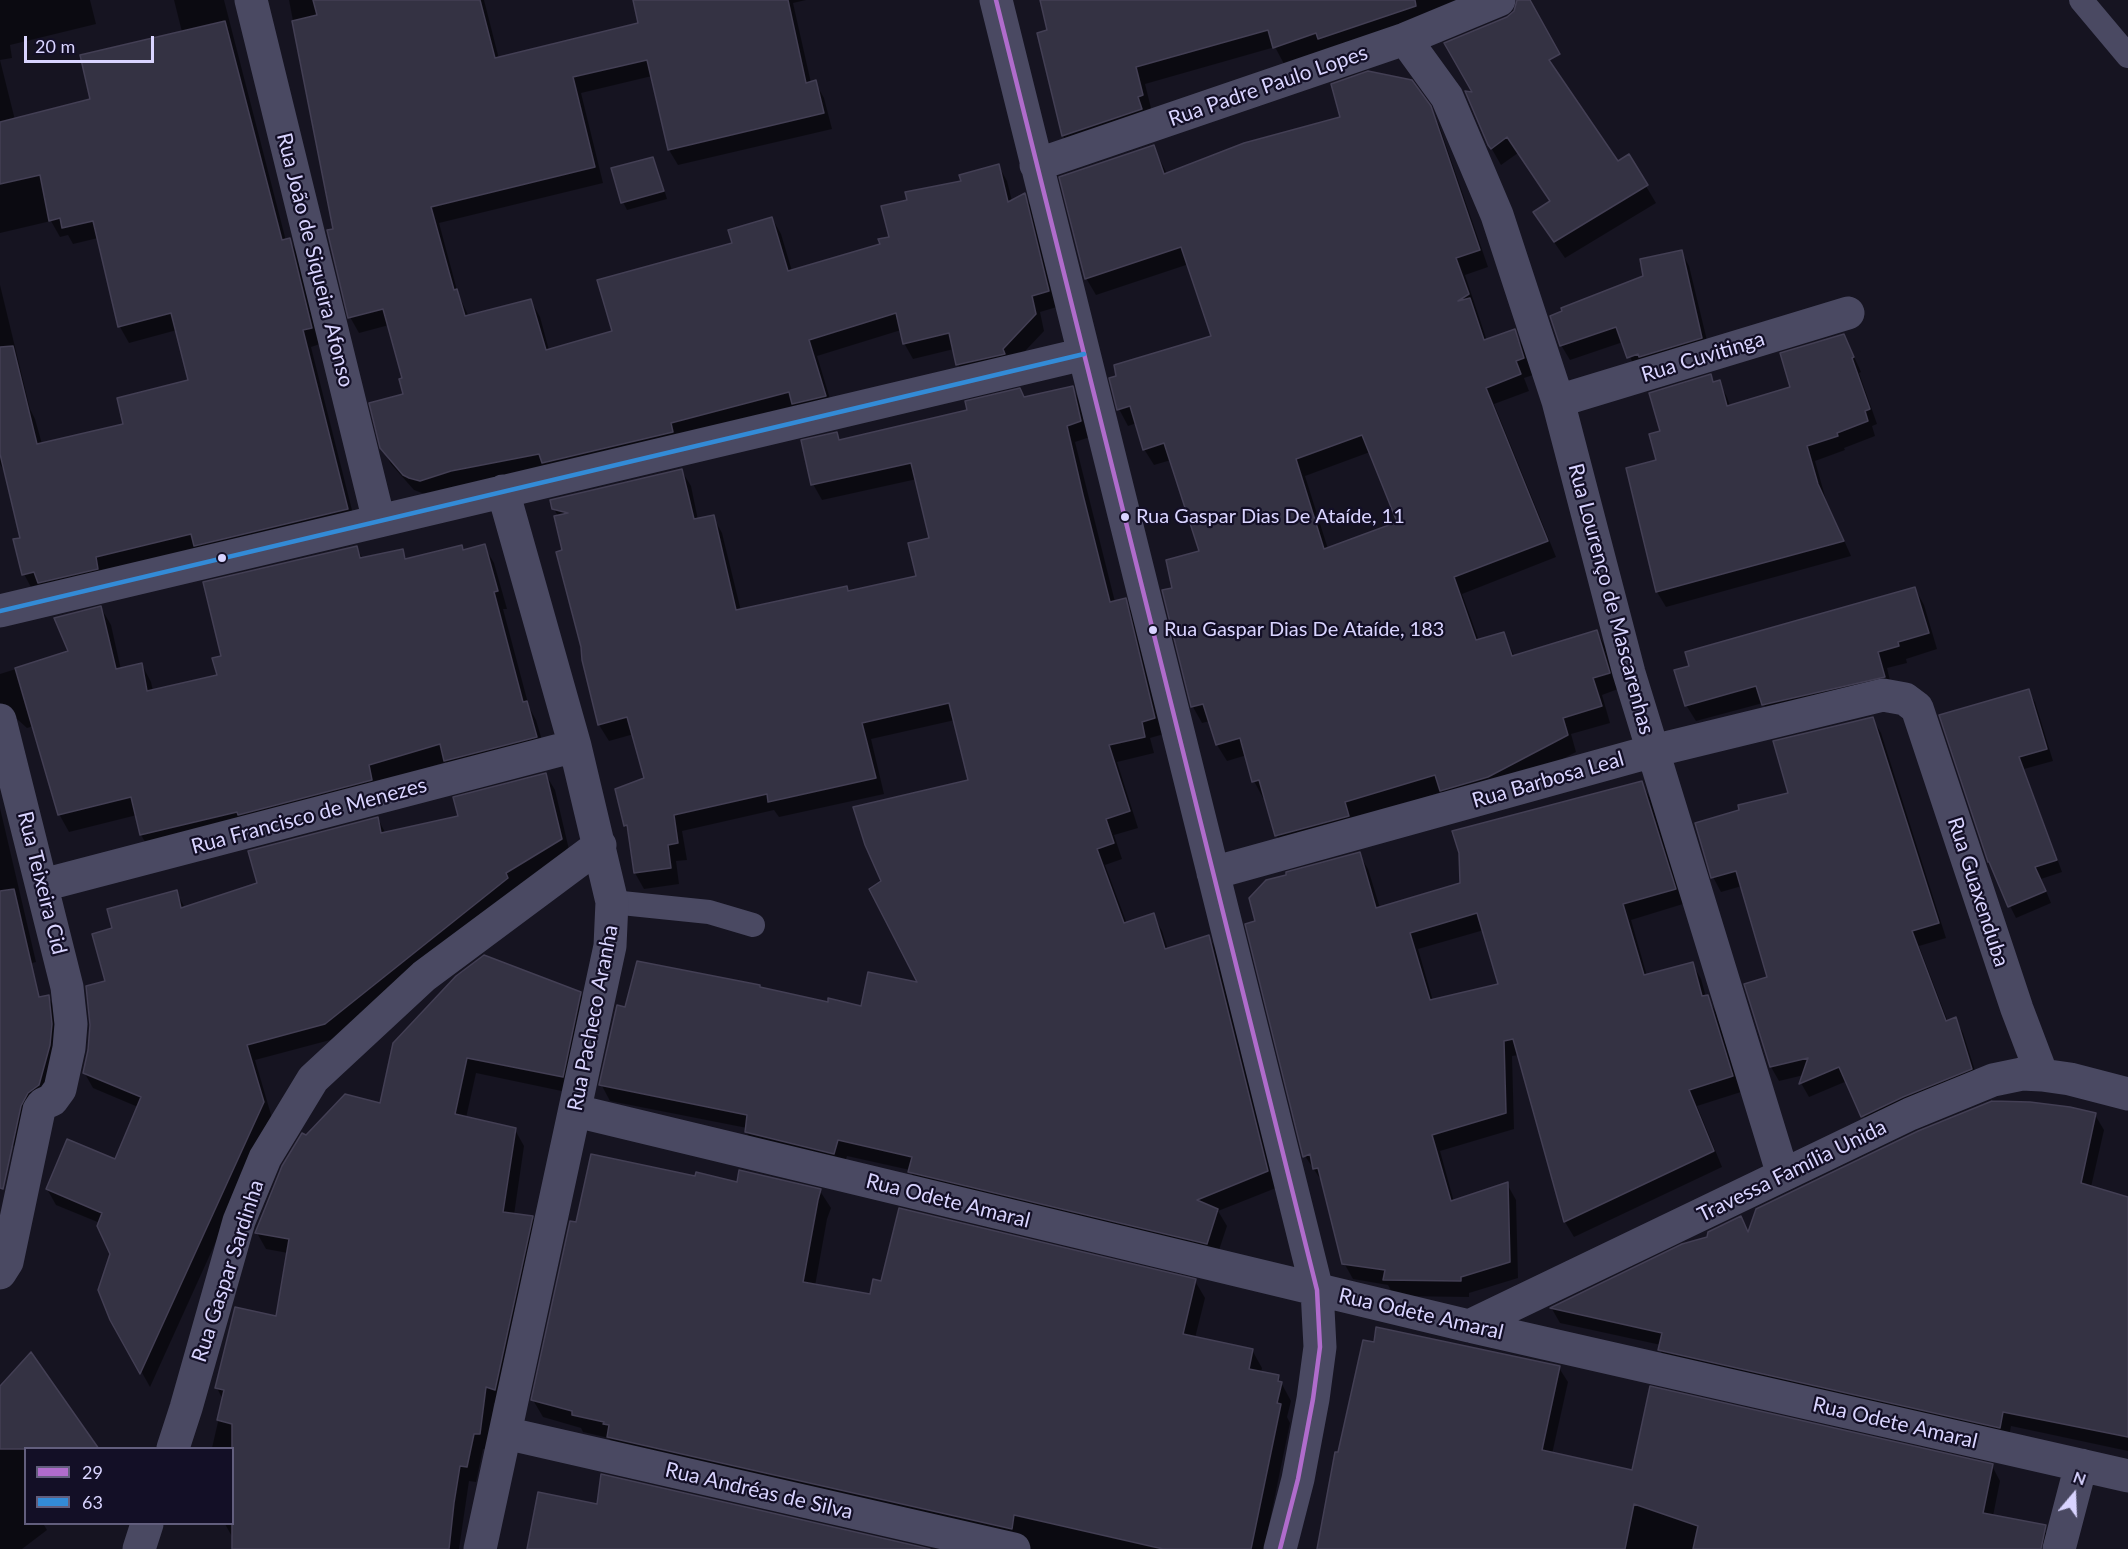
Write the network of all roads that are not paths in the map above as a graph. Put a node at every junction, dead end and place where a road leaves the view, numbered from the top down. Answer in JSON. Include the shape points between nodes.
{"nodes":[{"id":1,"x":251,"y":0,"type":"edge"},
{"id":2,"x":996,"y":0,"type":"edge"},
{"id":3,"x":1499,"y":0,"type":"edge"},
{"id":4,"x":2081,"y":0,"type":"edge"},
{"id":5,"x":1405,"y":39,"type":"junction"},
{"id":6,"x":2128,"y":56,"type":"edge"},
{"id":7,"x":1036,"y":165,"type":"junction"},
{"id":8,"x":1848,"y":313,"type":"dead end"},
{"id":9,"x":1084,"y":354,"type":"junction"},
{"id":10,"x":1558,"y":401,"type":"junction"},
{"id":11,"x":503,"y":491,"type":"junction"},
{"id":12,"x":379,"y":521,"type":"junction"},
{"id":13,"x":0,"y":611,"type":"edge"},
{"id":14,"x":1917,"y":708,"type":"joint"},
{"id":15,"x":0,"y":720,"type":"edge"},
{"id":16,"x":575,"y":746,"type":"junction"},
{"id":17,"x":1653,"y":751,"type":"junction"},
{"id":18,"x":600,"y":845,"type":"junction"},
{"id":19,"x":1213,"y":873,"type":"junction"},
{"id":20,"x":43,"y":885,"type":"junction"},
{"id":21,"x":612,"y":902,"type":"junction"},
{"id":22,"x":753,"y":925,"type":"dead end"},
{"id":23,"x":2042,"y":1075,"type":"junction"},
{"id":24,"x":2128,"y":1094,"type":"edge"},
{"id":25,"x":576,"y":1111,"type":"junction"},
{"id":26,"x":1783,"y":1175,"type":"junction"},
{"id":27,"x":0,"y":1273,"type":"edge"},
{"id":28,"x":1317,"y":1290,"type":"junction"},
{"id":29,"x":1469,"y":1326,"type":"junction"},
{"id":30,"x":505,"y":1433,"type":"junction"},
{"id":31,"x":174,"y":1447,"type":"edge"},
{"id":32,"x":2080,"y":1465,"type":"junction"},
{"id":33,"x":2128,"y":1476,"type":"edge"},
{"id":34,"x":147,"y":1525,"type":"edge"},
{"id":35,"x":139,"y":1549,"type":"edge"},
{"id":36,"x":480,"y":1549,"type":"edge"},
{"id":37,"x":1014,"y":1549,"type":"edge"},
{"id":38,"x":1280,"y":1549,"type":"edge"},
{"id":39,"x":2059,"y":1549,"type":"edge"}],
"edges":[{"from":1,"to":12,"type":"street","name":"Rua João de Siqueira Afonso"},
{"from":2,"to":7,"type":"street"},
{"from":3,"to":5,"type":"street","name":"Rua Padre Paulo Lopes"},
{"from":4,"to":6,"type":"lane"},
{"from":5,"to":7,"type":"street","name":"Rua Padre Paulo Lopes"},
{"from":5,"to":10,"type":"street","name":"Rua Lourenço de Mascarenhas","via":[[1448,97],[1497,215]]},
{"from":7,"to":9,"type":"street"},
{"from":8,"to":10,"type":"street","name":"Rua Cuvitinga"},
{"from":9,"to":11,"type":"street"},
{"from":9,"to":19,"type":"street"},
{"from":10,"to":17,"type":"street","name":"Rua Lourenço de Mascarenhas"},
{"from":11,"to":12,"type":"street"},
{"from":11,"to":16,"type":"street","name":"Rua Pacheco Aranha"},
{"from":12,"to":13,"type":"street"},
{"from":14,"to":17,"type":"street","name":"Rua Barbosa Leal","via":[[1905,699],[1883,695]]},
{"from":14,"to":23,"type":"street","name":"Rua Guaxenduba"},
{"from":15,"to":20,"type":"street","name":"Rua Teixeira Cid"},
{"from":16,"to":18,"type":"street","name":"Rua Pacheco Aranha"},
{"from":16,"to":20,"type":"street","name":"Rua Francisco de Menezes"},
{"from":17,"to":19,"type":"street","name":"Rua Barbosa Leal"},
{"from":17,"to":26,"type":"street","name":"Rua Lourenço de Mascarenhas"},
{"from":18,"to":21,"type":"street","name":"Rua Pacheco Aranha"},
{"from":18,"to":31,"type":"street","name":"Rua Gaspar Sardinha","via":[[424,976],[314,1079],[265,1158],[239,1221]]},
{"from":19,"to":28,"type":"street"},
{"from":20,"to":27,"type":"street","name":"Rua Teixeira Cid","via":[[67,987],[69,1048],[60,1089],[39,1110],[7,1262]]},
{"from":21,"to":22,"type":"lane","via":[[709,912]]},
{"from":21,"to":25,"type":"street","name":"Rua Pacheco Aranha","via":[[610,946]]},
{"from":23,"to":24,"type":"street","name":"Travessa Família Unida","via":[[2070,1078]]},
{"from":23,"to":26,"type":"street","name":"Travessa Família Unida","via":[[2022,1074],[1993,1080],[1910,1114]]},
{"from":25,"to":28,"type":"street","name":"Rua Odete Amaral"},
{"from":25,"to":30,"type":"street","name":"Rua Pacheco Aranha"},
{"from":26,"to":29,"type":"street","name":"Travessa Família Unida"},
{"from":28,"to":29,"type":"street","name":"Rua Odete Amaral"},
{"from":28,"to":38,"type":"street","via":[[1320,1347],[1313,1399]]},
{"from":29,"to":32,"type":"street","name":"Rua Odete Amaral"},
{"from":30,"to":36,"type":"street","name":"Rua Pacheco Aranha"},
{"from":30,"to":37,"type":"street","name":"Rua Andréas de Silva"},
{"from":32,"to":33,"type":"street","name":"Rua Odete Amaral"},
{"from":32,"to":39,"type":"street"},
{"from":34,"to":35,"type":"street"}]}
